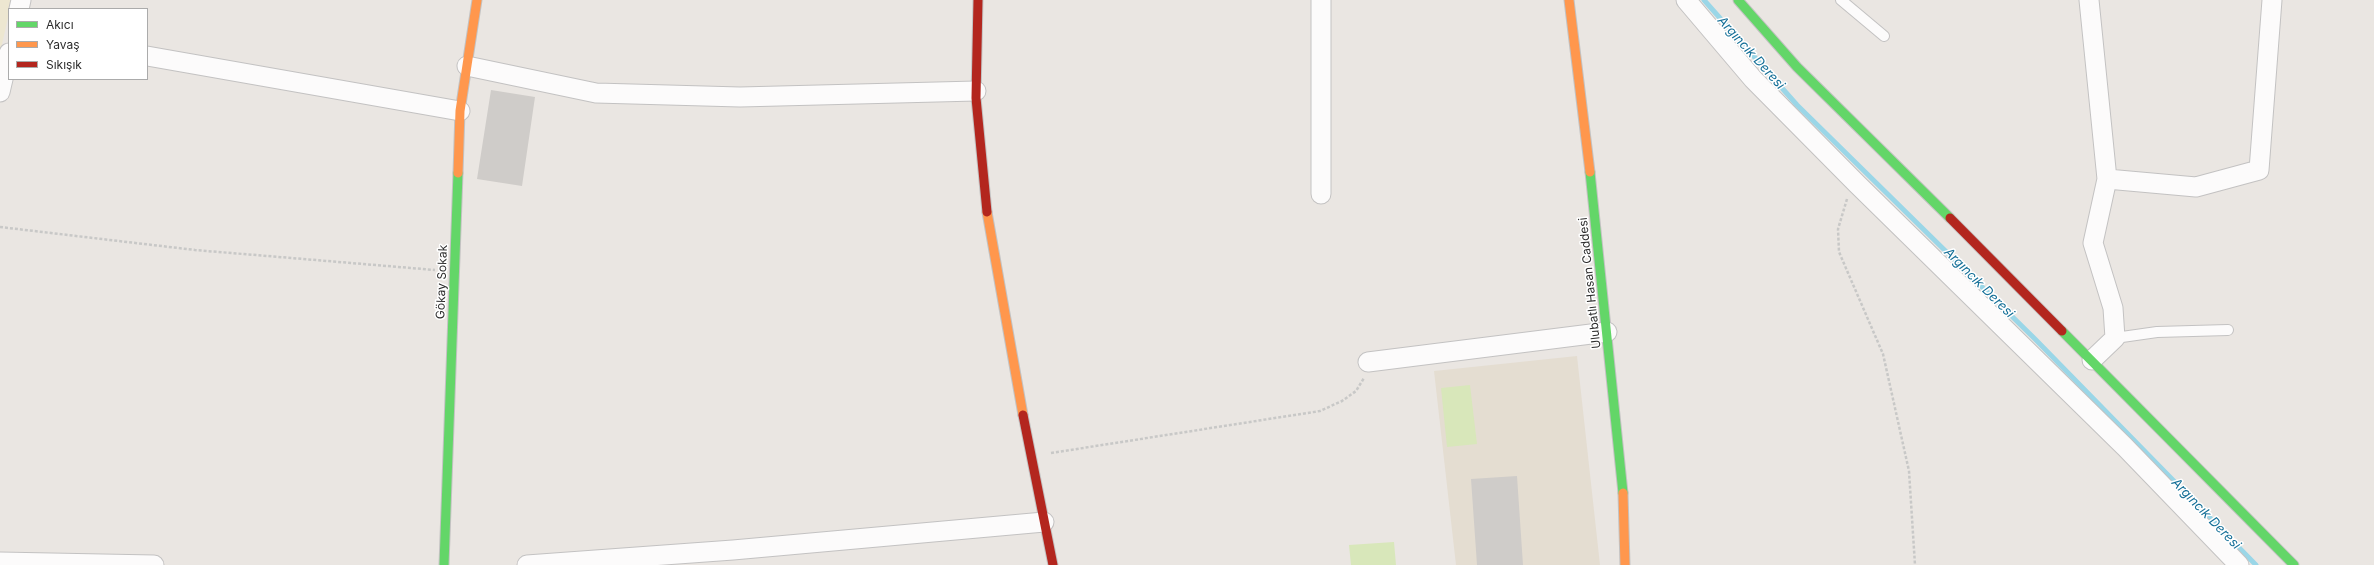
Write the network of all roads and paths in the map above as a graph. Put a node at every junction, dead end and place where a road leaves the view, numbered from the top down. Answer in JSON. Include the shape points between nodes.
{"nodes":[{"id":1,"x":477,"y":0,"type":"edge"},
{"id":2,"x":978,"y":0,"type":"edge"},
{"id":3,"x":1321,"y":0,"type":"edge"},
{"id":4,"x":1569,"y":0,"type":"edge"},
{"id":5,"x":1686,"y":0,"type":"edge"},
{"id":6,"x":1738,"y":0,"type":"edge"},
{"id":7,"x":1841,"y":0,"type":"edge"},
{"id":8,"x":2089,"y":0,"type":"edge"},
{"id":9,"x":2272,"y":0,"type":"edge"},
{"id":10,"x":1884,"y":36,"type":"dead end"},
{"id":11,"x":148,"y":56,"type":"edge"},
{"id":12,"x":8,"y":57,"type":"edge"},
{"id":13,"x":467,"y":66,"type":"junction"},
{"id":14,"x":976,"y":91,"type":"junction"},
{"id":15,"x":0,"y":92,"type":"edge"},
{"id":16,"x":460,"y":111,"type":"junction"},
{"id":17,"x":2107,"y":179,"type":"junction"},
{"id":18,"x":1857,"y":184,"type":"junction"},
{"id":19,"x":1321,"y":194,"type":"dead end"},
{"id":20,"x":0,"y":227,"type":"edge"},
{"id":21,"x":454,"y":271,"type":"junction"},
{"id":22,"x":2228,"y":330,"type":"dead end"},
{"id":23,"x":1607,"y":332,"type":"junction"},
{"id":24,"x":2115,"y":338,"type":"junction"},
{"id":25,"x":2092,"y":360,"type":"junction"},
{"id":26,"x":1368,"y":362,"type":"joint"},
{"id":27,"x":1031,"y":457,"type":"junction"},
{"id":28,"x":1044,"y":522,"type":"junction"},
{"id":29,"x":0,"y":562,"type":"edge"},
{"id":30,"x":154,"y":565,"type":"edge"},
{"id":31,"x":444,"y":565,"type":"edge"},
{"id":32,"x":527,"y":565,"type":"edge"},
{"id":33,"x":1053,"y":565,"type":"edge"},
{"id":34,"x":1625,"y":565,"type":"edge"},
{"id":35,"x":1915,"y":565,"type":"edge"},
{"id":36,"x":2239,"y":565,"type":"edge"},
{"id":37,"x":2294,"y":565,"type":"edge"}],
"edges":[{"from":1,"to":13,"type":"street","name":"Gökay Sokak"},
{"from":2,"to":14,"type":"street"},
{"from":3,"to":19,"type":"street"},
{"from":4,"to":23,"type":"street","name":"Ulubatlı Hasan Caddesi","via":[[1598,232]]},
{"from":5,"to":18,"type":"street","via":[[1753,79]]},
{"from":6,"to":25,"type":"street","via":[[1797,67]]},
{"from":7,"to":10,"type":"lane"},
{"from":8,"to":17,"type":"street"},
{"from":9,"to":17,"type":"street","via":[[2259,170],[2196,187]]},
{"from":11,"to":16,"type":"street"},
{"from":12,"to":15,"type":"street"},
{"from":13,"to":14,"type":"street","via":[[596,93],[740,97]]},
{"from":13,"to":16,"type":"street","name":"Gökay Sokak"},
{"from":14,"to":27,"type":"street","via":[[984,192]]},
{"from":16,"to":21,"type":"street","name":"Gökay Sokak"},
{"from":17,"to":24,"type":"street","via":[[2093,243],[2114,308]]},
{"from":18,"to":35,"type":"path","via":[[1840,216],[1839,252],[1883,354],[1909,471]]},
{"from":18,"to":36,"type":"street","via":[[2125,447]]},
{"from":20,"to":21,"type":"path","via":[[195,250]]},
{"from":21,"to":31,"type":"street","name":"Gökay Sokak"},
{"from":22,"to":24,"type":"lane","via":[[2157,332]]},
{"from":23,"to":26,"type":"street"},
{"from":23,"to":34,"type":"street","name":"Ulubatlı Hasan Caddesi","via":[[1624,501]]},
{"from":24,"to":25,"type":"street"},
{"from":25,"to":37,"type":"street"},
{"from":26,"to":27,"type":"path","via":[[1364,379],[1356,391],[1320,412]]},
{"from":27,"to":28,"type":"street"},
{"from":28,"to":32,"type":"street","via":[[733,550]]},
{"from":28,"to":33,"type":"street"},
{"from":29,"to":30,"type":"street"}]}
